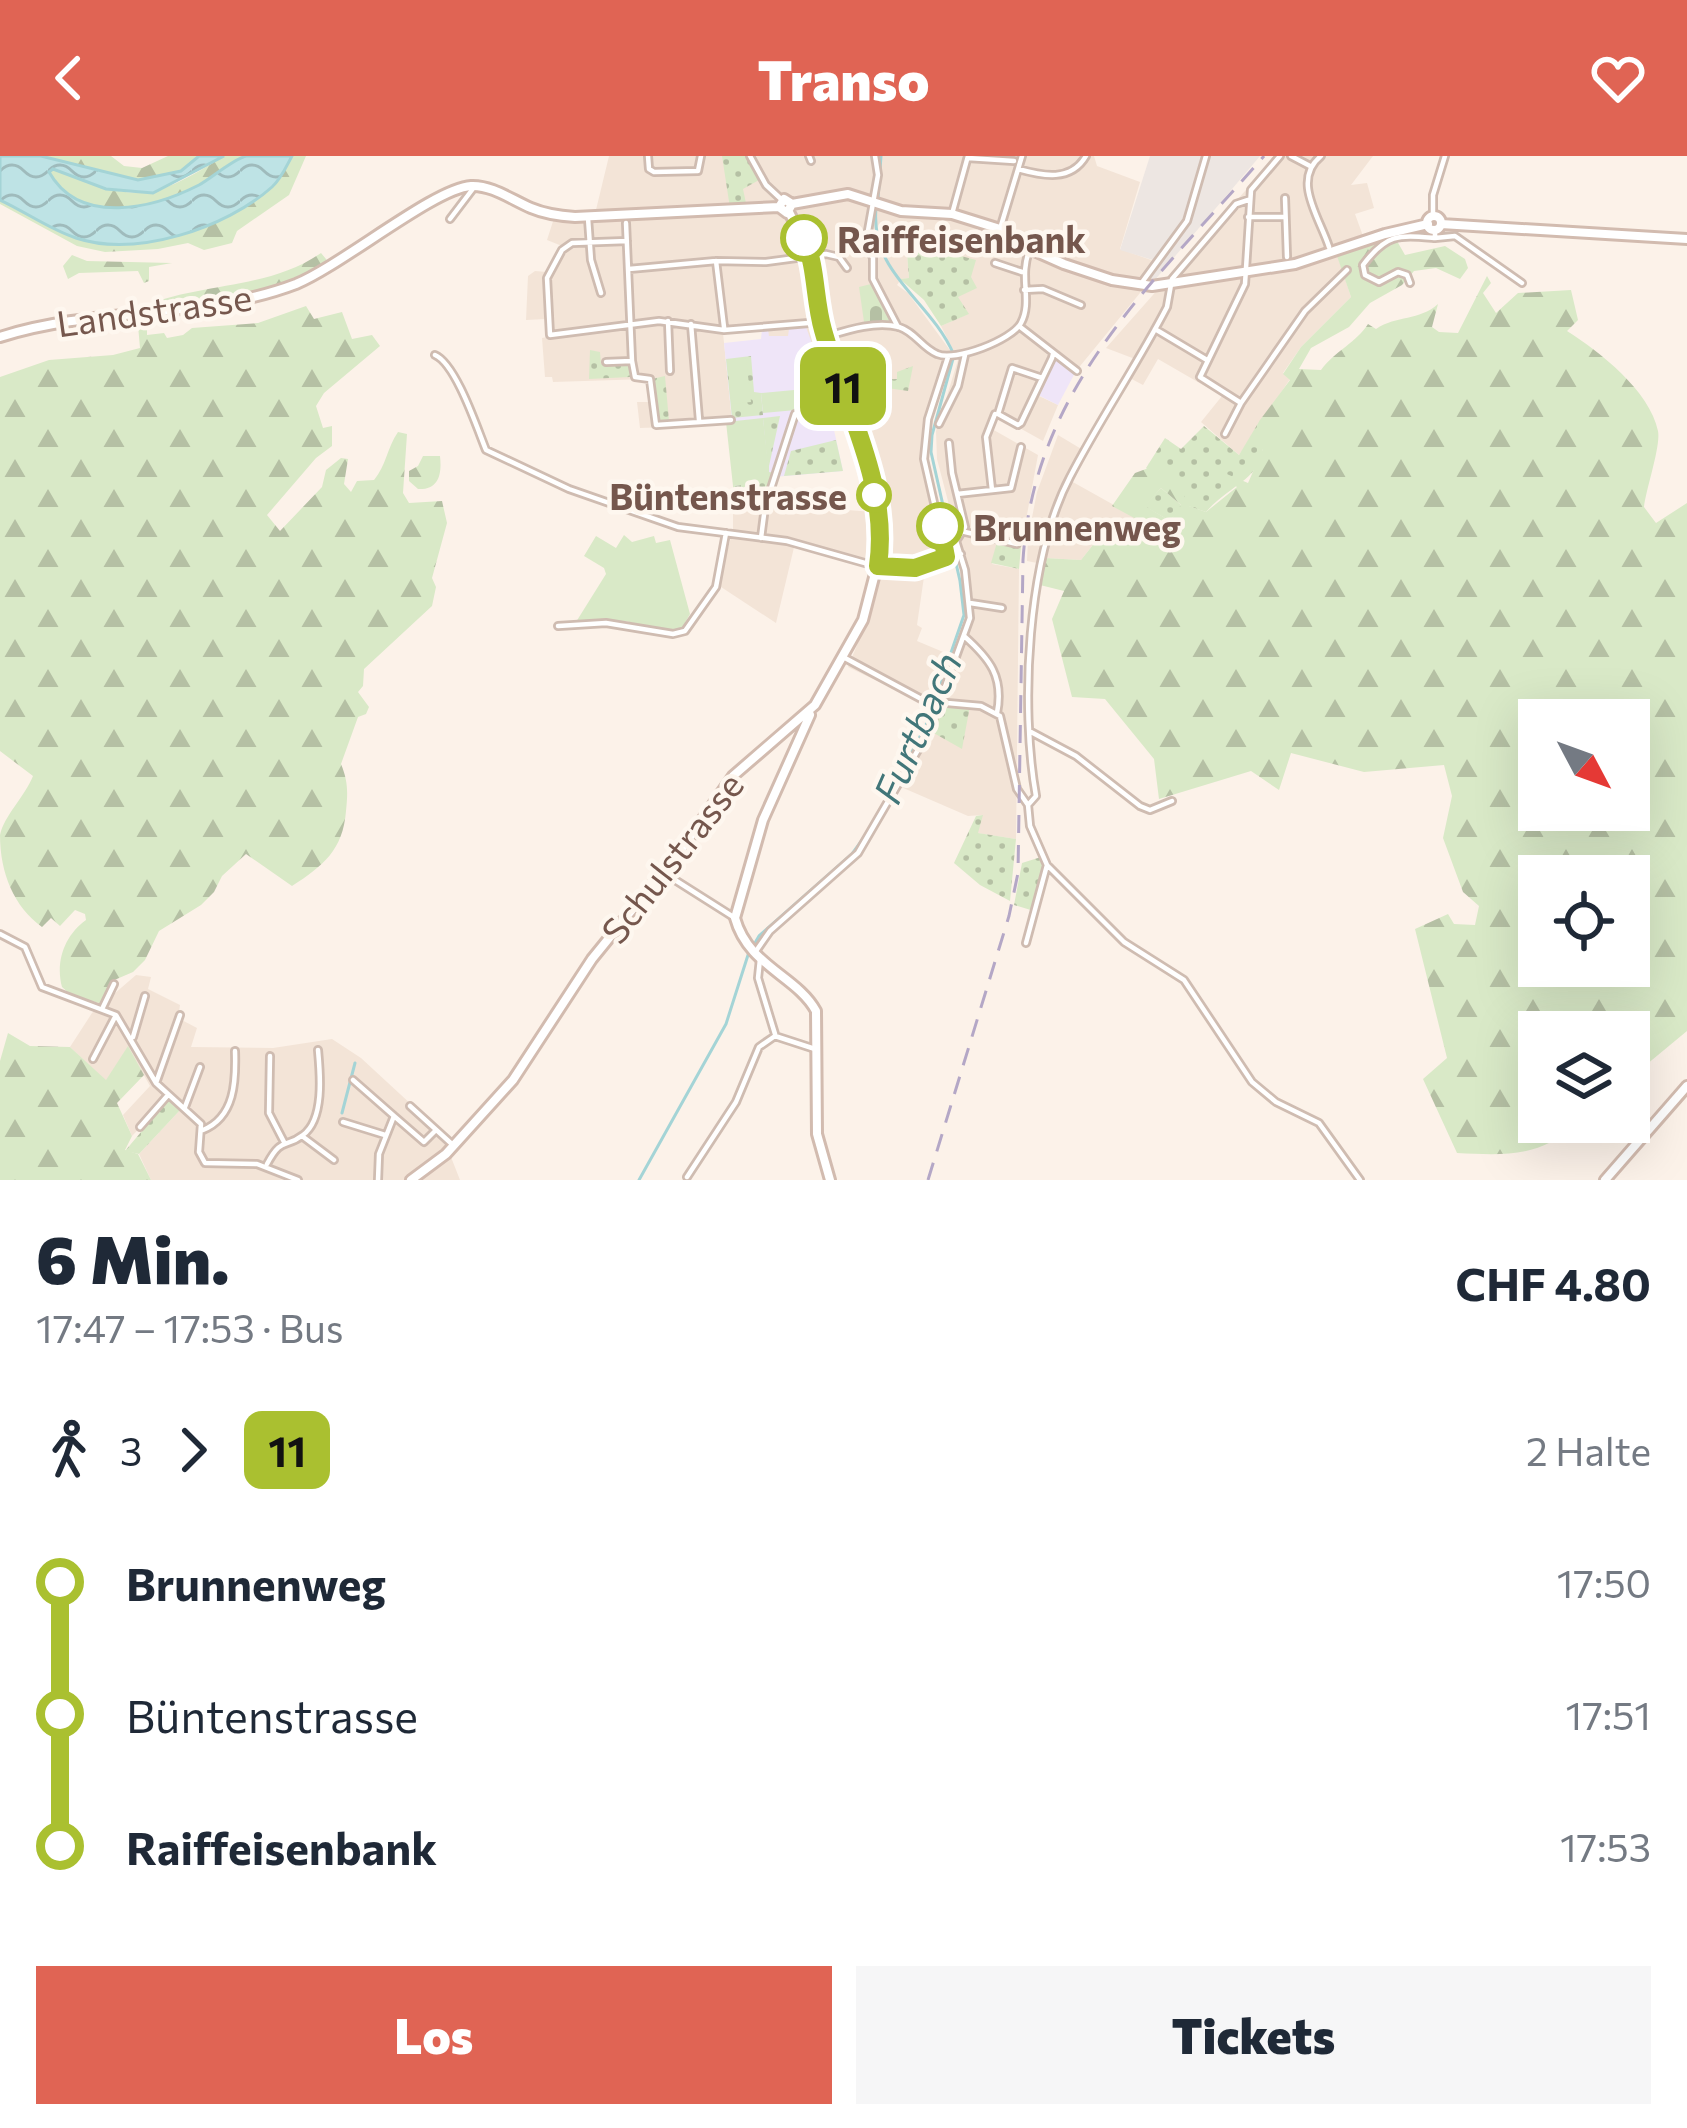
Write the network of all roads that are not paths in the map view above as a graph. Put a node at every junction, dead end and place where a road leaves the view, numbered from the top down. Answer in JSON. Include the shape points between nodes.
{"nodes":[{"id":1,"x":649,"y":156,"type":"edge"},
{"id":2,"x":701,"y":156,"type":"edge"},
{"id":3,"x":750,"y":156,"type":"edge"},
{"id":4,"x":875,"y":156,"type":"edge"},
{"id":5,"x":1022,"y":156,"type":"edge"},
{"id":6,"x":1087,"y":156,"type":"edge"},
{"id":7,"x":1206,"y":156,"type":"edge"},
{"id":8,"x":1280,"y":156,"type":"edge"},
{"id":9,"x":1291,"y":156,"type":"edge"},
{"id":10,"x":1321,"y":156,"type":"edge"},
{"id":11,"x":1445,"y":156,"type":"edge"},
{"id":12,"x":968,"y":157,"type":"edge"},
{"id":13,"x":1014,"y":161,"type":"dead end"},
{"id":14,"x":1310,"y":166,"type":"junction"},
{"id":15,"x":1018,"y":169,"type":"junction"},
{"id":16,"x":475,"y":186,"type":"junction"},
{"id":17,"x":1285,"y":198,"type":"dead end"},
{"id":18,"x":1248,"y":200,"type":"junction"},
{"id":19,"x":874,"y":202,"type":"junction"},
{"id":20,"x":785,"y":206,"type":"junction"},
{"id":21,"x":952,"y":214,"type":"junction"},
{"id":22,"x":588,"y":218,"type":"junction"},
{"id":23,"x":1248,"y":218,"type":"junction"},
{"id":24,"x":1286,"y":218,"type":"junction"},
{"id":25,"x":450,"y":219,"type":"dead end"},
{"id":26,"x":626,"y":223,"type":"dead end"},
{"id":27,"x":1434,"y":226,"type":"junction"},
{"id":28,"x":1000,"y":229,"type":"junction"},
{"id":29,"x":1687,"y":238,"type":"edge"},
{"id":30,"x":627,"y":241,"type":"junction"},
{"id":31,"x":589,"y":242,"type":"junction"},
{"id":32,"x":1328,"y":247,"type":"dead end"},
{"id":33,"x":1030,"y":249,"type":"junction"},
{"id":34,"x":811,"y":256,"type":"junction"},
{"id":35,"x":1287,"y":257,"type":"dead end"},
{"id":36,"x":716,"y":261,"type":"junction"},
{"id":37,"x":995,"y":263,"type":"dead end"},
{"id":38,"x":848,"y":268,"type":"dead end"},
{"id":39,"x":629,"y":269,"type":"junction"},
{"id":40,"x":1347,"y":270,"type":"dead end"},
{"id":41,"x":1022,"y":272,"type":"junction"},
{"id":42,"x":1248,"y":272,"type":"junction"},
{"id":43,"x":1410,"y":283,"type":"dead end"},
{"id":44,"x":1522,"y":283,"type":"dead end"},
{"id":45,"x":1173,"y":284,"type":"junction"},
{"id":46,"x":1140,"y":285,"type":"junction"},
{"id":47,"x":1024,"y":290,"type":"junction"},
{"id":48,"x":601,"y":293,"type":"dead end"},
{"id":49,"x":1081,"y":305,"type":"dead end"},
{"id":50,"x":668,"y":321,"type":"junction"},
{"id":51,"x":821,"y":322,"type":"junction"},
{"id":52,"x":632,"y":323,"type":"junction"},
{"id":53,"x":691,"y":324,"type":"junction"},
{"id":54,"x":1019,"y":326,"type":"junction"},
{"id":55,"x":898,"y":327,"type":"junction"},
{"id":56,"x":1155,"y":329,"type":"junction"},
{"id":57,"x":724,"y":330,"type":"junction"},
{"id":58,"x":0,"y":337,"type":"edge"},
{"id":59,"x":825,"y":337,"type":"junction"},
{"id":60,"x":1053,"y":354,"type":"junction"},
{"id":61,"x":435,"y":355,"type":"dead end"},
{"id":62,"x":955,"y":356,"type":"junction"},
{"id":63,"x":1207,"y":360,"type":"junction"},
{"id":64,"x":606,"y":362,"type":"dead end"},
{"id":65,"x":632,"y":362,"type":"junction"},
{"id":66,"x":670,"y":371,"type":"dead end"},
{"id":67,"x":1077,"y":371,"type":"dead end"},
{"id":68,"x":1042,"y":378,"type":"junction"},
{"id":69,"x":1241,"y":403,"type":"junction"},
{"id":70,"x":849,"y":404,"type":"junction"},
{"id":71,"x":938,"y":409,"type":"junction"},
{"id":72,"x":997,"y":412,"type":"junction"},
{"id":73,"x":731,"y":420,"type":"dead end"},
{"id":74,"x":699,"y":421,"type":"junction"},
{"id":75,"x":939,"y":424,"type":"dead end"},
{"id":76,"x":1225,"y":434,"type":"dead end"},
{"id":77,"x":949,"y":443,"type":"dead end"},
{"id":78,"x":1021,"y":447,"type":"dead end"},
{"id":79,"x":992,"y":490,"type":"junction"},
{"id":80,"x":957,"y":494,"type":"junction"},
{"id":81,"x":965,"y":532,"type":"junction"},
{"id":82,"x":726,"y":533,"type":"junction"},
{"id":83,"x":761,"y":538,"type":"junction"},
{"id":84,"x":1017,"y":544,"type":"dead end"},
{"id":85,"x":954,"y":555,"type":"junction"},
{"id":86,"x":878,"y":566,"type":"junction"},
{"id":87,"x":970,"y":603,"type":"junction"},
{"id":88,"x":1002,"y":608,"type":"dead end"},
{"id":89,"x":558,"y":626,"type":"dead end"},
{"id":90,"x":964,"y":635,"type":"junction"},
{"id":91,"x":845,"y":658,"type":"junction"},
{"id":92,"x":936,"y":703,"type":"junction"},
{"id":93,"x":810,"y":712,"type":"junction"},
{"id":94,"x":997,"y":713,"type":"junction"},
{"id":95,"x":1031,"y":732,"type":"junction"},
{"id":96,"x":1040,"y":738,"type":"junction"},
{"id":97,"x":1030,"y":744,"type":"junction"},
{"id":98,"x":1172,"y":802,"type":"dead end"},
{"id":99,"x":1028,"y":805,"type":"junction"},
{"id":100,"x":1048,"y":865,"type":"junction"},
{"id":101,"x":663,"y":872,"type":"junction"},
{"id":102,"x":735,"y":918,"type":"junction"},
{"id":103,"x":0,"y":934,"type":"edge"},
{"id":104,"x":1026,"y":943,"type":"dead end"},
{"id":105,"x":755,"y":952,"type":"junction"},
{"id":106,"x":114,"y":984,"type":"dead end"},
{"id":107,"x":145,"y":996,"type":"dead end"},
{"id":108,"x":103,"y":1006,"type":"junction"},
{"id":109,"x":116,"y":1015,"type":"junction"},
{"id":110,"x":180,"y":1016,"type":"dead end"},
{"id":111,"x":775,"y":1036,"type":"junction"},
{"id":112,"x":132,"y":1038,"type":"junction"},
{"id":113,"x":815,"y":1048,"type":"junction"},
{"id":114,"x":318,"y":1050,"type":"dead end"},
{"id":115,"x":235,"y":1051,"type":"dead end"},
{"id":116,"x":270,"y":1057,"type":"dead end"},
{"id":117,"x":92,"y":1060,"type":"dead end"},
{"id":118,"x":200,"y":1067,"type":"dead end"},
{"id":119,"x":353,"y":1080,"type":"dead end"},
{"id":120,"x":156,"y":1083,"type":"junction"},
{"id":121,"x":1687,"y":1086,"type":"edge"},
{"id":122,"x":168,"y":1095,"type":"junction"},
{"id":123,"x":410,"y":1106,"type":"dead end"},
{"id":124,"x":185,"y":1107,"type":"junction"},
{"id":125,"x":394,"y":1116,"type":"junction"},
{"id":126,"x":343,"y":1122,"type":"dead end"},
{"id":127,"x":140,"y":1126,"type":"dead end"},
{"id":128,"x":203,"y":1130,"type":"junction"},
{"id":129,"x":435,"y":1131,"type":"junction"},
{"id":130,"x":302,"y":1136,"type":"junction"},
{"id":131,"x":385,"y":1136,"type":"junction"},
{"id":132,"x":284,"y":1142,"type":"junction"},
{"id":133,"x":454,"y":1146,"type":"junction"},
{"id":134,"x":334,"y":1160,"type":"dead end"},
{"id":135,"x":266,"y":1166,"type":"junction"},
{"id":136,"x":280,"y":1177,"type":"edge"},
{"id":137,"x":687,"y":1177,"type":"edge"},
{"id":138,"x":298,"y":1180,"type":"edge"},
{"id":139,"x":378,"y":1180,"type":"edge"},
{"id":140,"x":411,"y":1180,"type":"edge"},
{"id":141,"x":830,"y":1180,"type":"edge"},
{"id":142,"x":1360,"y":1180,"type":"edge"},
{"id":143,"x":1605,"y":1180,"type":"edge"}],
"edges":[{"from":1,"to":2,"type":"street","via":[[654,172],[698,171]]},
{"from":3,"to":20,"type":"street"},
{"from":4,"to":19,"type":"street"},
{"from":5,"to":15,"type":"street"},
{"from":6,"to":15,"type":"street","via":[[1078,168],[1049,177]]},
{"from":7,"to":46,"type":"street","via":[[1191,212]]},
{"from":8,"to":18,"type":"street"},
{"from":9,"to":14,"type":"street"},
{"from":10,"to":14,"type":"street"},
{"from":11,"to":27,"type":"street","via":[[1432,195]]},
{"from":12,"to":13,"type":"street"},
{"from":12,"to":21,"type":"street"},
{"from":14,"to":32,"type":"street","via":[[1309,193]]},
{"from":15,"to":28,"type":"street"},
{"from":16,"to":22,"type":"main road","via":[[545,213]]},
{"from":16,"to":25,"type":"street"},
{"from":16,"to":58,"type":"main road","name":"Landstrasse","via":[[267,294],[56,320]]},
{"from":17,"to":24,"type":"street"},
{"from":18,"to":23,"type":"street"},
{"from":18,"to":45,"type":"street","via":[[1236,204]]},
{"from":19,"to":20,"type":"main road","via":[[848,194]]},
{"from":19,"to":21,"type":"main road"},
{"from":19,"to":55,"type":"street","via":[[865,238],[873,279]]},
{"from":20,"to":22,"type":"main road"},
{"from":20,"to":34,"type":"main road","name":"Schulstrasse"},
{"from":21,"to":28,"type":"main road"},
{"from":22,"to":31,"type":"street"},
{"from":23,"to":24,"type":"street"},
{"from":23,"to":42,"type":"street"},
{"from":24,"to":35,"type":"street"},
{"from":26,"to":30,"type":"street"},
{"from":27,"to":29,"type":"main road"},
{"from":27,"to":42,"type":"main road"},
{"from":27,"to":43,"type":"street","via":[[1391,239],[1363,265],[1379,282],[1397,272]]},
{"from":27,"to":44,"type":"street"},
{"from":28,"to":33,"type":"main road"},
{"from":30,"to":31,"type":"street"},
{"from":30,"to":39,"type":"street"},
{"from":31,"to":48,"type":"street"},
{"from":31,"to":52,"type":"street","via":[[567,245],[547,278],[550,335]]},
{"from":33,"to":41,"type":"street"},
{"from":33,"to":46,"type":"main road"},
{"from":34,"to":36,"type":"street"},
{"from":34,"to":38,"type":"street","via":[[839,257]]},
{"from":34,"to":51,"type":"main road","name":"Schulstrasse"},
{"from":36,"to":39,"type":"street"},
{"from":36,"to":57,"type":"street"},
{"from":37,"to":41,"type":"street"},
{"from":39,"to":52,"type":"street"},
{"from":40,"to":69,"type":"street","via":[[1304,311]]},
{"from":41,"to":47,"type":"street"},
{"from":42,"to":45,"type":"main road"},
{"from":42,"to":63,"type":"street"},
{"from":45,"to":46,"type":"main road"},
{"from":45,"to":56,"type":"street"},
{"from":47,"to":49,"type":"street"},
{"from":47,"to":54,"type":"street"},
{"from":50,"to":52,"type":"street"},
{"from":50,"to":53,"type":"street"},
{"from":50,"to":66,"type":"street"},
{"from":51,"to":57,"type":"street"},
{"from":51,"to":59,"type":"main road","name":"Schulstrasse"},
{"from":52,"to":65,"type":"street"},
{"from":53,"to":57,"type":"street"},
{"from":53,"to":74,"type":"street"},
{"from":54,"to":60,"type":"street"},
{"from":54,"to":62,"type":"street"},
{"from":55,"to":59,"type":"street"},
{"from":55,"to":62,"type":"street","via":[[931,351]]},
{"from":56,"to":63,"type":"street"},
{"from":56,"to":95,"type":"street","via":[[1070,477],[1048,533],[1035,606]]},
{"from":59,"to":70,"type":"main road","name":"Schulstrasse"},
{"from":60,"to":67,"type":"street"},
{"from":60,"to":68,"type":"street"},
{"from":61,"to":82,"type":"street","via":[[450,367],[491,453],[652,518]]},
{"from":62,"to":71,"type":"street"},
{"from":62,"to":71,"type":"street","via":[[958,386]]},
{"from":63,"to":69,"type":"street","via":[[1202,380]]},
{"from":64,"to":65,"type":"street"},
{"from":65,"to":74,"type":"street","via":[[635,377],[650,379],[654,422]]},
{"from":68,"to":72,"type":"street","via":[[1021,423]]},
{"from":68,"to":72,"type":"street","via":[[1012,368]]},
{"from":69,"to":76,"type":"street"},
{"from":70,"to":83,"type":"street","via":[[795,414]]},
{"from":70,"to":86,"type":"main road","name":"Schulstrasse","via":[[878,516]]},
{"from":71,"to":75,"type":"street"},
{"from":71,"to":85,"type":"street","via":[[923,459]]},
{"from":72,"to":79,"type":"street","via":[[986,437]]},
{"from":73,"to":74,"type":"street"},
{"from":77,"to":80,"type":"street"},
{"from":78,"to":79,"type":"street","via":[[1013,486]]},
{"from":79,"to":80,"type":"street"},
{"from":80,"to":81,"type":"street"},
{"from":81,"to":84,"type":"street"},
{"from":81,"to":85,"type":"street","via":[[956,536]]},
{"from":82,"to":83,"type":"street"},
{"from":82,"to":89,"type":"street","via":[[716,587],[685,631]]},
{"from":83,"to":86,"type":"street"},
{"from":85,"to":86,"type":"street","via":[[915,568]]},
{"from":85,"to":87,"type":"street"},
{"from":86,"to":91,"type":"main road","name":"Schulstrasse"},
{"from":87,"to":88,"type":"street"},
{"from":87,"to":90,"type":"street"},
{"from":90,"to":92,"type":"street"},
{"from":90,"to":94,"type":"street","via":[[994,668]]},
{"from":91,"to":92,"type":"street"},
{"from":91,"to":93,"type":"main road","name":"Schulstrasse"},
{"from":92,"to":94,"type":"street"},
{"from":92,"to":105,"type":"street","via":[[929,731],[868,839]]},
{"from":93,"to":101,"type":"main road","name":"Schulstrasse","via":[[738,770]]},
{"from":93,"to":102,"type":"main road","via":[[763,820]]},
{"from":94,"to":99,"type":"street"},
{"from":95,"to":96,"type":"street"},
{"from":95,"to":97,"type":"street"},
{"from":96,"to":97,"type":"street"},
{"from":96,"to":98,"type":"street","via":[[1140,806]]},
{"from":97,"to":99,"type":"street","via":[[1036,796]]},
{"from":99,"to":100,"type":"street"},
{"from":100,"to":104,"type":"street"},
{"from":100,"to":142,"type":"street","via":[[1124,942],[1184,980],[1252,1082],[1319,1123]]},
{"from":101,"to":102,"type":"street"},
{"from":101,"to":133,"type":"main road","name":"Schulstrasse","via":[[604,941],[538,1046]]},
{"from":102,"to":105,"type":"main road"},
{"from":103,"to":108,"type":"street","via":[[26,947],[46,989]]},
{"from":105,"to":111,"type":"street"},
{"from":105,"to":113,"type":"main road","via":[[812,1003]]},
{"from":106,"to":108,"type":"street"},
{"from":107,"to":112,"type":"street"},
{"from":108,"to":109,"type":"street"},
{"from":109,"to":112,"type":"street"},
{"from":109,"to":117,"type":"street"},
{"from":110,"to":120,"type":"street"},
{"from":111,"to":113,"type":"street"},
{"from":111,"to":137,"type":"street","via":[[759,1047],[736,1102]]},
{"from":112,"to":120,"type":"street"},
{"from":113,"to":141,"type":"main road","via":[[818,1134]]},
{"from":114,"to":130,"type":"street","via":[[317,1103]]},
{"from":115,"to":128,"type":"street","via":[[230,1102]]},
{"from":116,"to":132,"type":"street","via":[[269,1113]]},
{"from":118,"to":124,"type":"street"},
{"from":119,"to":125,"type":"street"},
{"from":120,"to":122,"type":"street"},
{"from":121,"to":143,"type":"main road"},
{"from":122,"to":124,"type":"street"},
{"from":122,"to":127,"type":"street"},
{"from":123,"to":129,"type":"street"},
{"from":124,"to":128,"type":"street"},
{"from":125,"to":129,"type":"street","via":[[424,1142]]},
{"from":125,"to":131,"type":"street"},
{"from":126,"to":131,"type":"street"},
{"from":128,"to":135,"type":"street","via":[[207,1164]]},
{"from":129,"to":133,"type":"street"},
{"from":130,"to":132,"type":"street"},
{"from":130,"to":134,"type":"street"},
{"from":131,"to":139,"type":"street"},
{"from":132,"to":135,"type":"street"},
{"from":133,"to":140,"type":"main road","name":"Schulstrasse"},
{"from":135,"to":136,"type":"street"},
{"from":136,"to":138,"type":"street"}]}
